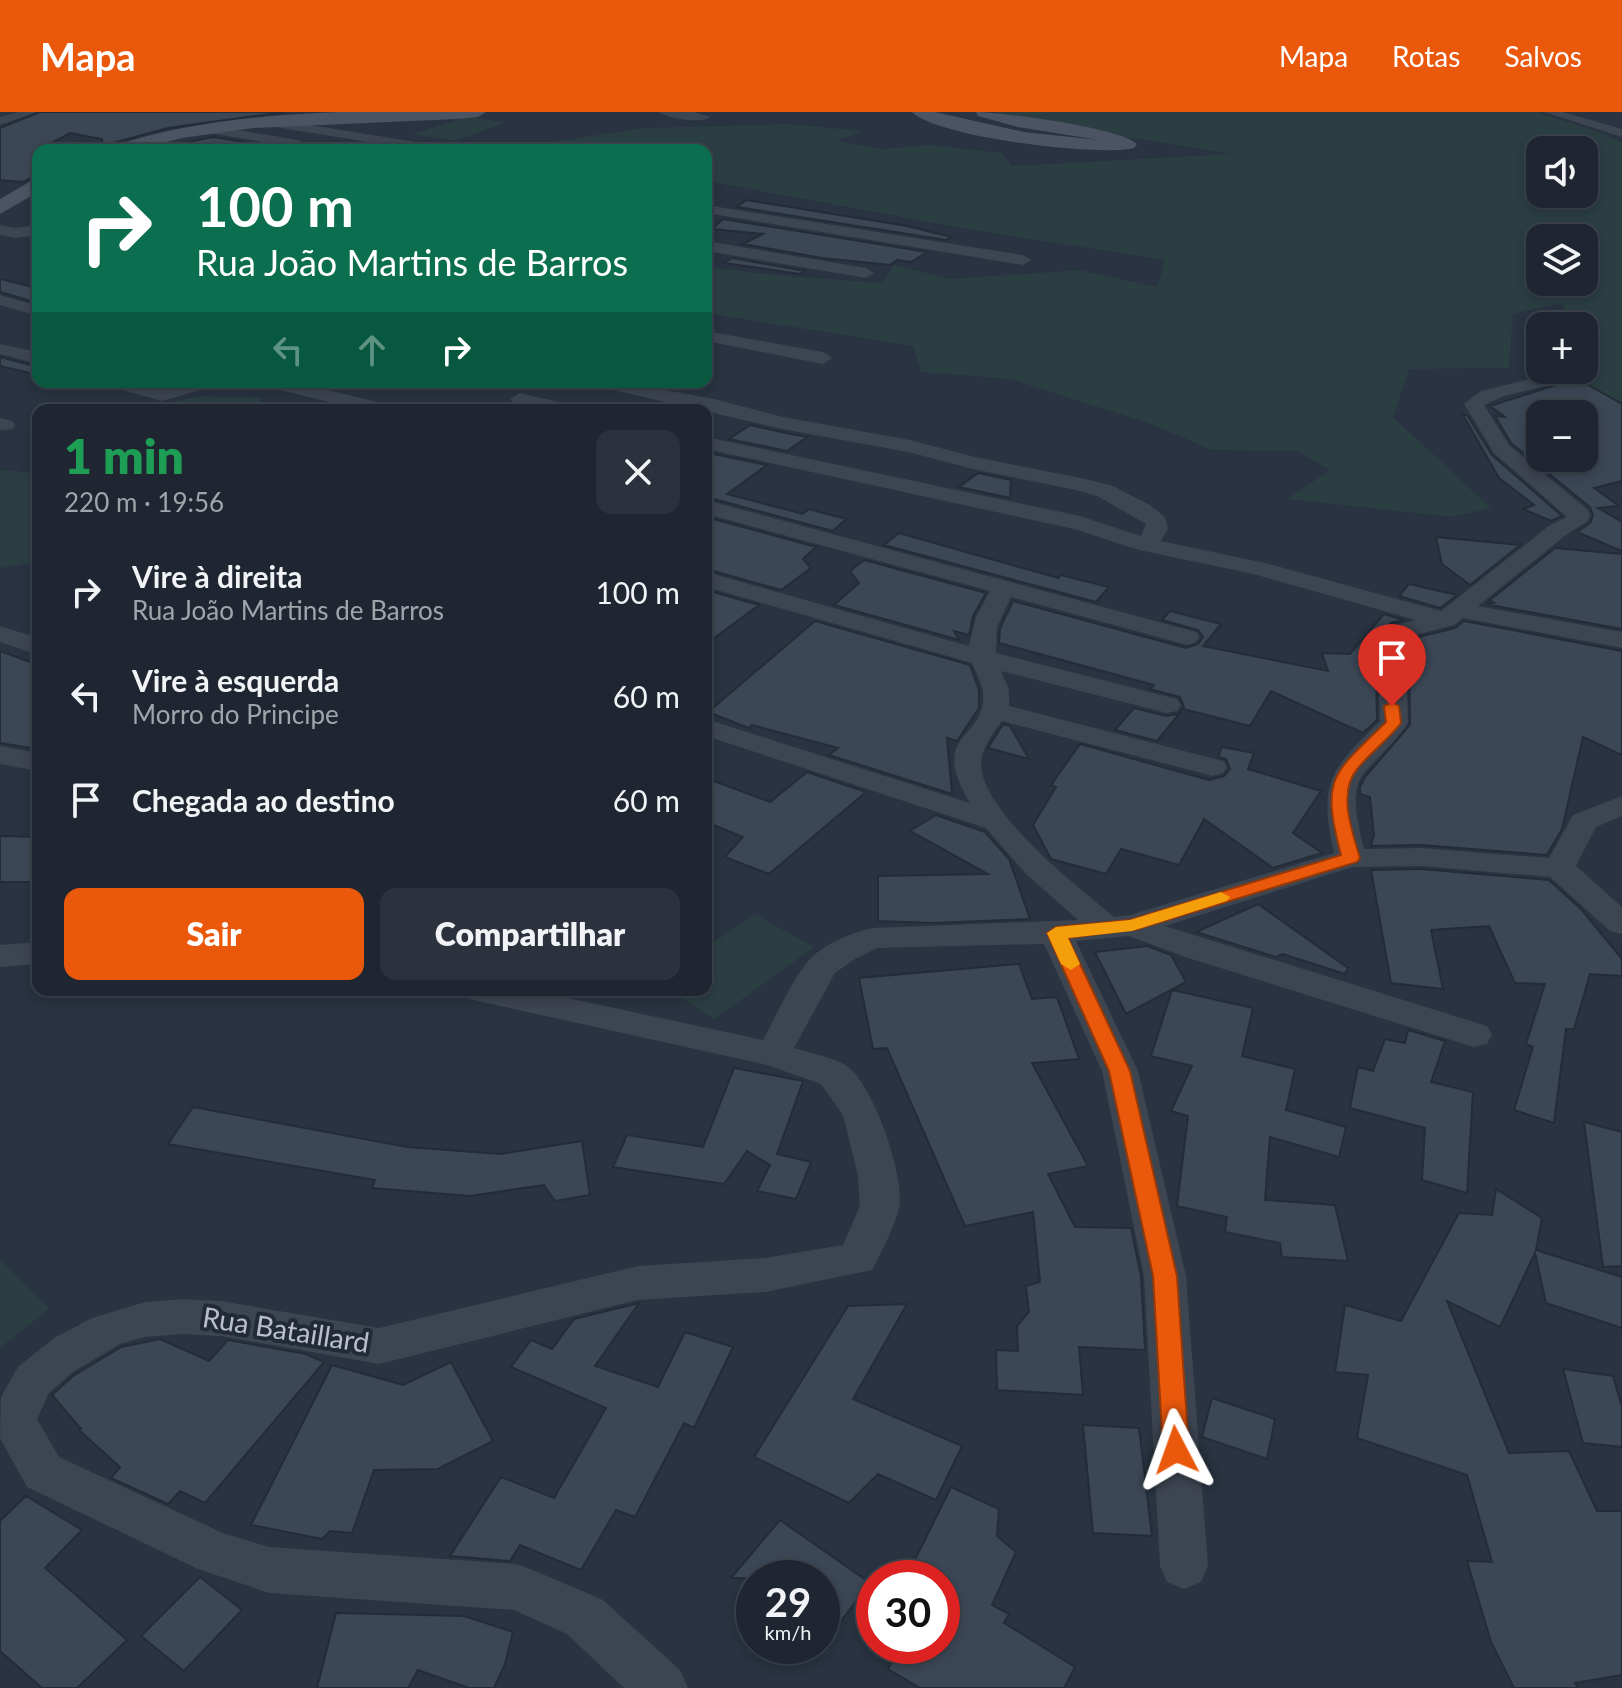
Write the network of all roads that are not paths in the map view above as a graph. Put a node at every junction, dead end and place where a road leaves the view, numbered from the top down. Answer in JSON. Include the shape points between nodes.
{"nodes":[{"id":1,"x":31,"y":112,"type":"edge"},
{"id":2,"x":478,"y":112,"type":"edge"},
{"id":3,"x":665,"y":112,"type":"edge"},
{"id":4,"x":920,"y":112,"type":"edge"},
{"id":5,"x":984,"y":112,"type":"edge"},
{"id":6,"x":1550,"y":112,"type":"edge"},
{"id":7,"x":705,"y":117,"type":"dead end"},
{"id":8,"x":0,"y":121,"type":"edge"},
{"id":9,"x":273,"y":123,"type":"junction"},
{"id":10,"x":207,"y":129,"type":"junction"},
{"id":11,"x":1622,"y":133,"type":"edge"},
{"id":12,"x":140,"y":144,"type":"edge"},
{"id":13,"x":302,"y":144,"type":"edge"},
{"id":14,"x":404,"y":144,"type":"edge"},
{"id":15,"x":32,"y":187,"type":"edge"},
{"id":16,"x":0,"y":208,"type":"edge"},
{"id":17,"x":712,"y":210,"type":"edge"},
{"id":18,"x":0,"y":230,"type":"edge"},
{"id":19,"x":32,"y":231,"type":"edge"},
{"id":20,"x":712,"y":247,"type":"edge"},
{"id":21,"x":1023,"y":260,"type":"dead end"},
{"id":22,"x":866,"y":273,"type":"dead end"},
{"id":23,"x":0,"y":300,"type":"edge"},
{"id":24,"x":32,"y":309,"type":"edge"},
{"id":25,"x":712,"y":337,"type":"edge"},
{"id":26,"x":0,"y":349,"type":"edge"},
{"id":27,"x":32,"y":357,"type":"edge"},
{"id":28,"x":823,"y":358,"type":"dead end"},
{"id":29,"x":1540,"y":384,"type":"edge"},
{"id":30,"x":136,"y":388,"type":"edge"},
{"id":31,"x":188,"y":388,"type":"edge"},
{"id":32,"x":295,"y":388,"type":"edge"},
{"id":33,"x":622,"y":388,"type":"edge"},
{"id":34,"x":520,"y":399,"type":"dead end"},
{"id":35,"x":362,"y":404,"type":"edge"},
{"id":36,"x":542,"y":404,"type":"edge"},
{"id":37,"x":708,"y":404,"type":"edge"},
{"id":38,"x":712,"y":405,"type":"edge"},
{"id":39,"x":782,"y":423,"type":"junction"},
{"id":40,"x":712,"y":444,"type":"edge"},
{"id":41,"x":740,"y":451,"type":"junction"},
{"id":42,"x":712,"y":509,"type":"edge"},
{"id":43,"x":1147,"y":545,"type":"junction"},
{"id":44,"x":712,"y":581,"type":"edge"},
{"id":45,"x":1004,"y":589,"type":"junction"},
{"id":46,"x":1452,"y":615,"type":"junction"},
{"id":47,"x":0,"y":634,"type":"edge"},
{"id":48,"x":1187,"y":637,"type":"dead end"},
{"id":49,"x":1622,"y":640,"type":"edge"},
{"id":50,"x":32,"y":645,"type":"edge"},
{"id":51,"x":983,"y":658,"type":"junction"},
{"id":52,"x":1167,"y":705,"type":"dead end"},
{"id":53,"x":993,"y":710,"type":"junction"},
{"id":54,"x":712,"y":729,"type":"edge"},
{"id":55,"x":0,"y":755,"type":"edge"},
{"id":56,"x":32,"y":761,"type":"edge"},
{"id":57,"x":1213,"y":767,"type":"dead end"},
{"id":58,"x":1622,"y":805,"type":"edge"},
{"id":59,"x":994,"y":821,"type":"junction"},
{"id":60,"x":1351,"y":858,"type":"junction"},
{"id":61,"x":1559,"y":868,"type":"junction"},
{"id":62,"x":1622,"y":924,"type":"edge"},
{"id":63,"x":1119,"y":926,"type":"junction"},
{"id":64,"x":1056,"y":933,"type":"junction"},
{"id":65,"x":32,"y":953,"type":"edge"},
{"id":66,"x":0,"y":956,"type":"edge"},
{"id":67,"x":506,"y":996,"type":"edge"},
{"id":68,"x":1474,"y":1035,"type":"dead end"},
{"id":69,"x":773,"y":1054,"type":"junction"},
{"id":70,"x":1184,"y":1566,"type":"dead end"},
{"id":71,"x":662,"y":1688,"type":"edge"}],
"edges":[{"from":1,"to":8,"type":"street"},
{"from":2,"to":9,"type":"street"},
{"from":3,"to":7,"type":"street"},
{"from":4,"to":5,"type":"street","via":[[974,128],[1099,147],[1128,144]]},
{"from":6,"to":11,"type":"street"},
{"from":9,"to":10,"type":"street"},
{"from":9,"to":14,"type":"street"},
{"from":10,"to":12,"type":"street"},
{"from":10,"to":13,"type":"street"},
{"from":15,"to":16,"type":"street"},
{"from":17,"to":21,"type":"street"},
{"from":18,"to":19,"type":"street"},
{"from":20,"to":22,"type":"street"},
{"from":23,"to":24,"type":"street"},
{"from":25,"to":28,"type":"street"},
{"from":26,"to":27,"type":"street"},
{"from":29,"to":46,"type":"street","via":[[1482,396],[1474,404],[1501,449],[1579,514],[1577,521],[1558,530]]},
{"from":30,"to":31,"type":"street","via":[[156,394]]},
{"from":32,"to":35,"type":"street"},
{"from":33,"to":37,"type":"street"},
{"from":34,"to":36,"type":"street"},
{"from":38,"to":39,"type":"street"},
{"from":39,"to":41,"type":"street"},
{"from":39,"to":43,"type":"street","via":[[1105,491],[1153,516],[1157,529]]},
{"from":40,"to":41,"type":"street"},
{"from":41,"to":43,"type":"street","via":[[1080,523]]},
{"from":42,"to":45,"type":"street"},
{"from":43,"to":46,"type":"street"},
{"from":44,"to":51,"type":"street"},
{"from":45,"to":48,"type":"street"},
{"from":45,"to":51,"type":"street","via":[[982,631]]},
{"from":46,"to":49,"type":"street"},
{"from":46,"to":60,"type":"street","via":[[1401,631],[1393,661],[1394,723],[1347,769],[1339,792]]},
{"from":47,"to":50,"type":"street"},
{"from":51,"to":52,"type":"street"},
{"from":51,"to":53,"type":"street","via":[[997,697]]},
{"from":53,"to":57,"type":"street"},
{"from":53,"to":59,"type":"street","via":[[969,747],[967,761],[968,775]]},
{"from":54,"to":59,"type":"street"},
{"from":55,"to":56,"type":"street"},
{"from":58,"to":61,"type":"street","via":[[1584,821]]},
{"from":59,"to":63,"type":"street","via":[[1019,853]]},
{"from":60,"to":61,"type":"street","via":[[1421,857]]},
{"from":60,"to":63,"type":"street"},
{"from":61,"to":62,"type":"street"},
{"from":63,"to":64,"type":"street"},
{"from":63,"to":68,"type":"street"},
{"from":64,"to":69,"type":"street","via":[[872,938],[822,966]]},
{"from":64,"to":70,"type":"street","via":[[1120,1071],[1165,1276]]},
{"from":65,"to":66,"type":"street"},
{"from":67,"to":69,"type":"street","name":"Rua Bataillard"},
{"from":69,"to":71,"type":"street","name":"Rua Bataillard","via":[[834,1075],[862,1115],[880,1206],[857,1259],[765,1275],[638,1283],[379,1346],[206,1315],[150,1316],[96,1332],[45,1367],[24,1391],[14,1421],[43,1472],[215,1553],[269,1570],[516,1587],[585,1617]]}]}
